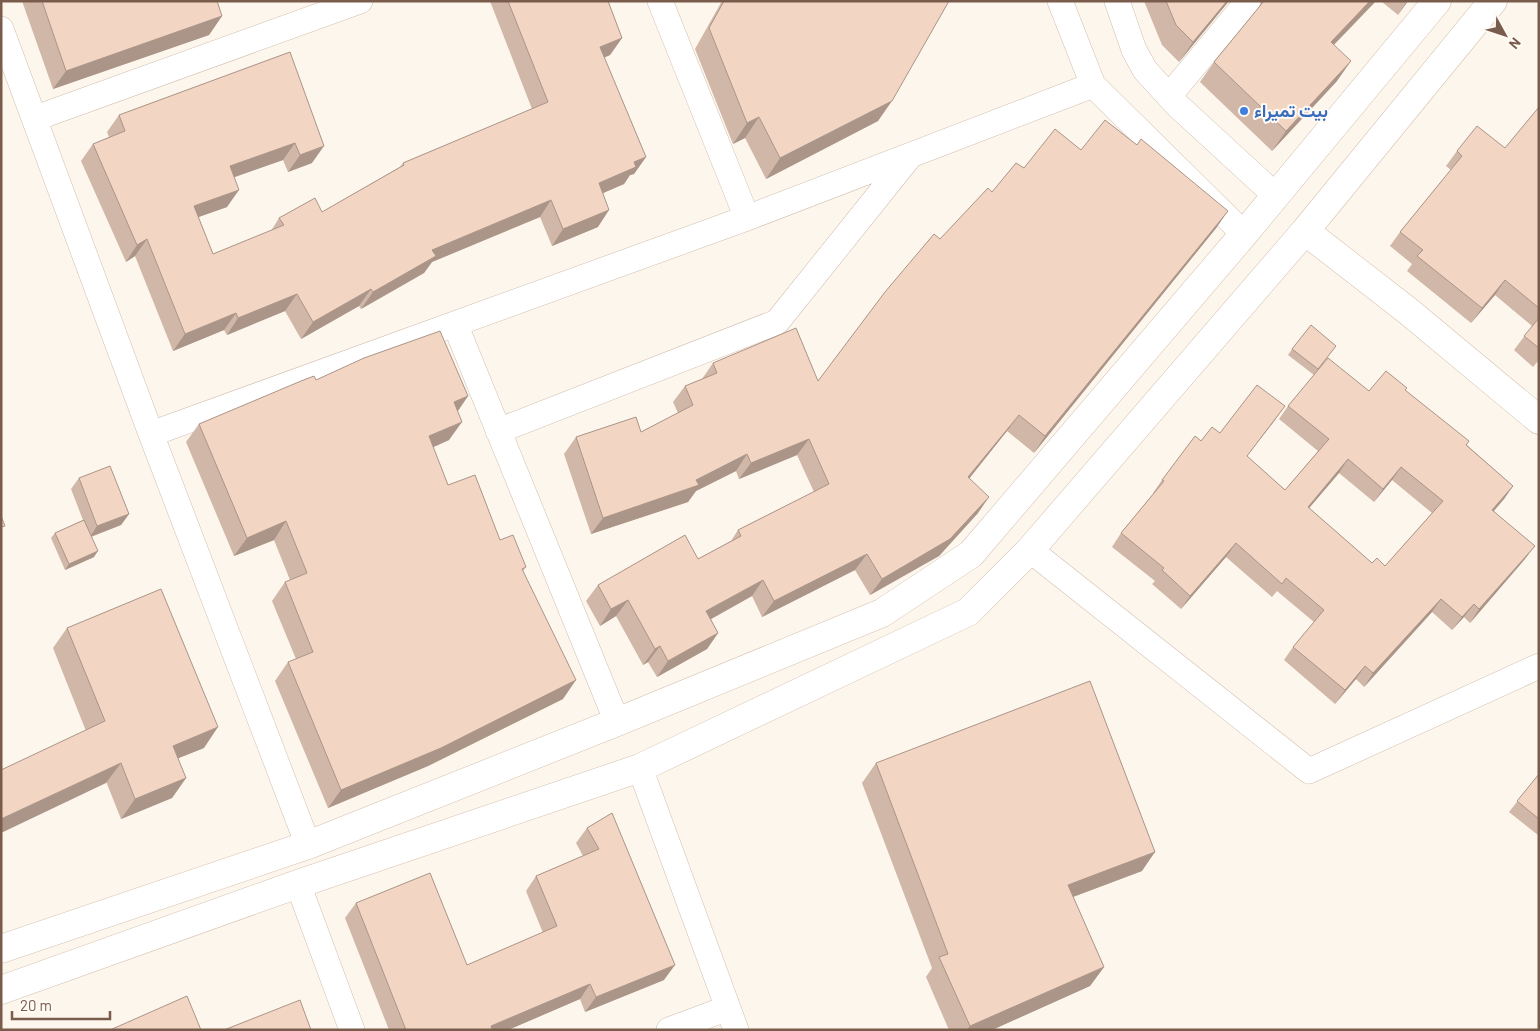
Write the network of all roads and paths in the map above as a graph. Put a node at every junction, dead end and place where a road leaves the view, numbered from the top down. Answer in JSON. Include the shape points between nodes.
{"nodes":[{"id":1,"x":360,"y":1,"type":"edge"},
{"id":2,"x":660,"y":1,"type":"edge"},
{"id":3,"x":1060,"y":1,"type":"edge"},
{"id":4,"x":1117,"y":1,"type":"edge"},
{"id":5,"x":1248,"y":1,"type":"edge"},
{"id":6,"x":1437,"y":1,"type":"edge"},
{"id":7,"x":1493,"y":1,"type":"edge"},
{"id":8,"x":330,"y":6,"type":"edge"},
{"id":9,"x":1,"y":30,"type":"edge"},
{"id":10,"x":1093,"y":86,"type":"junction"},
{"id":11,"x":1169,"y":96,"type":"junction"},
{"id":12,"x":36,"y":118,"type":"junction"},
{"id":13,"x":911,"y":155,"type":"junction"},
{"id":14,"x":1276,"y":196,"type":"junction"},
{"id":15,"x":747,"y":218,"type":"junction"},
{"id":16,"x":1305,"y":230,"type":"junction"},
{"id":17,"x":1244,"y":234,"type":"junction"},
{"id":18,"x":455,"y":324,"type":"junction"},
{"id":19,"x":1539,"y":420,"type":"edge"},
{"id":20,"x":498,"y":431,"type":"junction"},
{"id":21,"x":152,"y":434,"type":"junction"},
{"id":22,"x":1030,"y":550,"type":"junction"},
{"id":23,"x":1539,"y":666,"type":"edge"},
{"id":24,"x":617,"y":722,"type":"junction"},
{"id":25,"x":640,"y":768,"type":"junction"},
{"id":26,"x":308,"y":845,"type":"junction"},
{"id":27,"x":298,"y":884,"type":"junction"},
{"id":28,"x":1,"y":949,"type":"edge"},
{"id":29,"x":1,"y":990,"type":"edge"},
{"id":30,"x":732,"y":1019,"type":"edge"},
{"id":31,"x":352,"y":1030,"type":"edge"},
{"id":32,"x":669,"y":1030,"type":"edge"}],
"edges":[{"from":1,"to":8,"type":"street"},
{"from":2,"to":15,"type":"street"},
{"from":3,"to":10,"type":"street"},
{"from":4,"to":11,"type":"street","via":[[1134,50],[1145,70]]},
{"from":5,"to":11,"type":"street"},
{"from":6,"to":14,"type":"street"},
{"from":7,"to":16,"type":"street"},
{"from":8,"to":12,"type":"street"},
{"from":9,"to":12,"type":"street"},
{"from":10,"to":13,"type":"street"},
{"from":10,"to":17,"type":"street"},
{"from":11,"to":14,"type":"street"},
{"from":12,"to":21,"type":"street"},
{"from":13,"to":15,"type":"street"},
{"from":13,"to":20,"type":"street","via":[[777,322]]},
{"from":14,"to":17,"type":"street"},
{"from":15,"to":18,"type":"street"},
{"from":16,"to":19,"type":"street"},
{"from":16,"to":22,"type":"street"},
{"from":17,"to":24,"type":"street","via":[[971,554],[882,613]]},
{"from":18,"to":20,"type":"street"},
{"from":18,"to":21,"type":"street"},
{"from":20,"to":24,"type":"street"},
{"from":21,"to":26,"type":"street"},
{"from":22,"to":23,"type":"street","via":[[1309,771]]},
{"from":22,"to":25,"type":"street","via":[[968,612]]},
{"from":24,"to":26,"type":"street"},
{"from":25,"to":27,"type":"street"},
{"from":25,"to":30,"type":"street"},
{"from":26,"to":28,"type":"street"},
{"from":27,"to":29,"type":"street"},
{"from":27,"to":31,"type":"street"},
{"from":30,"to":32,"type":"street"}]}
